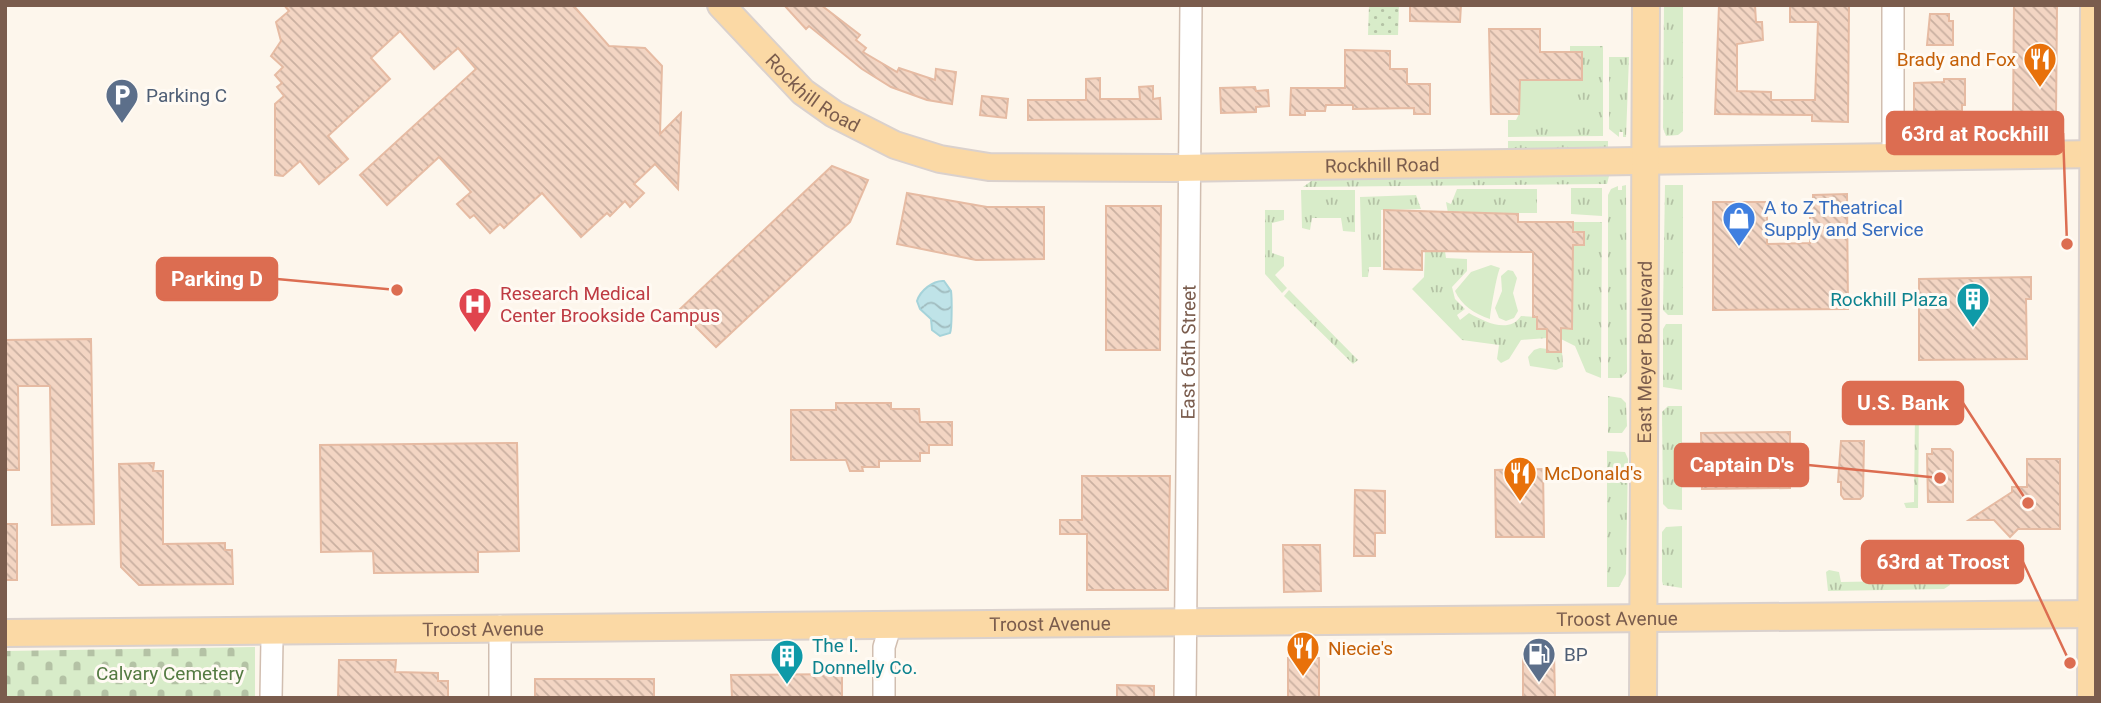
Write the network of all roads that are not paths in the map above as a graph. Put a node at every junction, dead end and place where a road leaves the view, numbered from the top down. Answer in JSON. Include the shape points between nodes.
{"nodes":[{"id":1,"x":721,"y":5,"type":"edge"},
{"id":2,"x":1191,"y":5,"type":"edge"},
{"id":3,"x":1646,"y":5,"type":"edge"},
{"id":4,"x":1893,"y":5,"type":"edge"},
{"id":5,"x":2094,"y":5,"type":"edge"},
{"id":6,"x":2095,"y":154,"type":"edge"},
{"id":7,"x":1893,"y":156,"type":"junction"},
{"id":8,"x":1645,"y":159,"type":"junction"},
{"id":9,"x":1191,"y":167,"type":"junction"},
{"id":10,"x":2094,"y":384,"type":"edge"},
{"id":11,"x":2094,"y":614,"type":"edge"},
{"id":12,"x":1643,"y":619,"type":"junction"},
{"id":13,"x":1185,"y":622,"type":"junction"},
{"id":14,"x":891,"y":624,"type":"junction"},
{"id":15,"x":500,"y":626,"type":"junction"},
{"id":16,"x":266,"y":629,"type":"junction"},
{"id":17,"x":5,"y":633,"type":"edge"},
{"id":18,"x":271,"y":698,"type":"edge"},
{"id":19,"x":500,"y":698,"type":"edge"},
{"id":20,"x":884,"y":698,"type":"edge"},
{"id":21,"x":1185,"y":698,"type":"edge"},
{"id":22,"x":1643,"y":698,"type":"edge"},
{"id":23,"x":2091,"y":698,"type":"edge"}],
"edges":[{"from":1,"to":9,"type":"main road","name":"Rockhill Road","via":[[803,92],[834,114],[895,145],[989,167]]},
{"from":2,"to":9,"type":"street","name":"East 65th Street"},
{"from":3,"to":8,"type":"main road","name":"East Meyer Boulevard"},
{"from":4,"to":7,"type":"street"},
{"from":5,"to":6,"type":"main road"},
{"from":6,"to":7,"type":"main road","name":"Rockhill Road"},
{"from":6,"to":10,"type":"main road"},
{"from":7,"to":8,"type":"main road","name":"Rockhill Road"},
{"from":8,"to":9,"type":"main road","name":"Rockhill Road"},
{"from":8,"to":12,"type":"main road","name":"East Meyer Boulevard"},
{"from":9,"to":13,"type":"street","name":"East 65th Street"},
{"from":10,"to":11,"type":"main road"},
{"from":11,"to":12,"type":"main road","name":"Troost Avenue"},
{"from":11,"to":23,"type":"main road"},
{"from":12,"to":13,"type":"main road","name":"Troost Avenue"},
{"from":12,"to":22,"type":"main road","name":"East Meyer Boulevard"},
{"from":13,"to":14,"type":"main road","name":"Troost Avenue"},
{"from":13,"to":21,"type":"street","name":"East 65th Street"},
{"from":14,"to":15,"type":"main road","name":"Troost Avenue"},
{"from":14,"to":20,"type":"street","via":[[884,648]]},
{"from":15,"to":16,"type":"main road","name":"Troost Avenue"},
{"from":15,"to":19,"type":"street"},
{"from":16,"to":17,"type":"main road","name":"Troost Avenue"},
{"from":16,"to":18,"type":"street","via":[[272,639]]}]}
